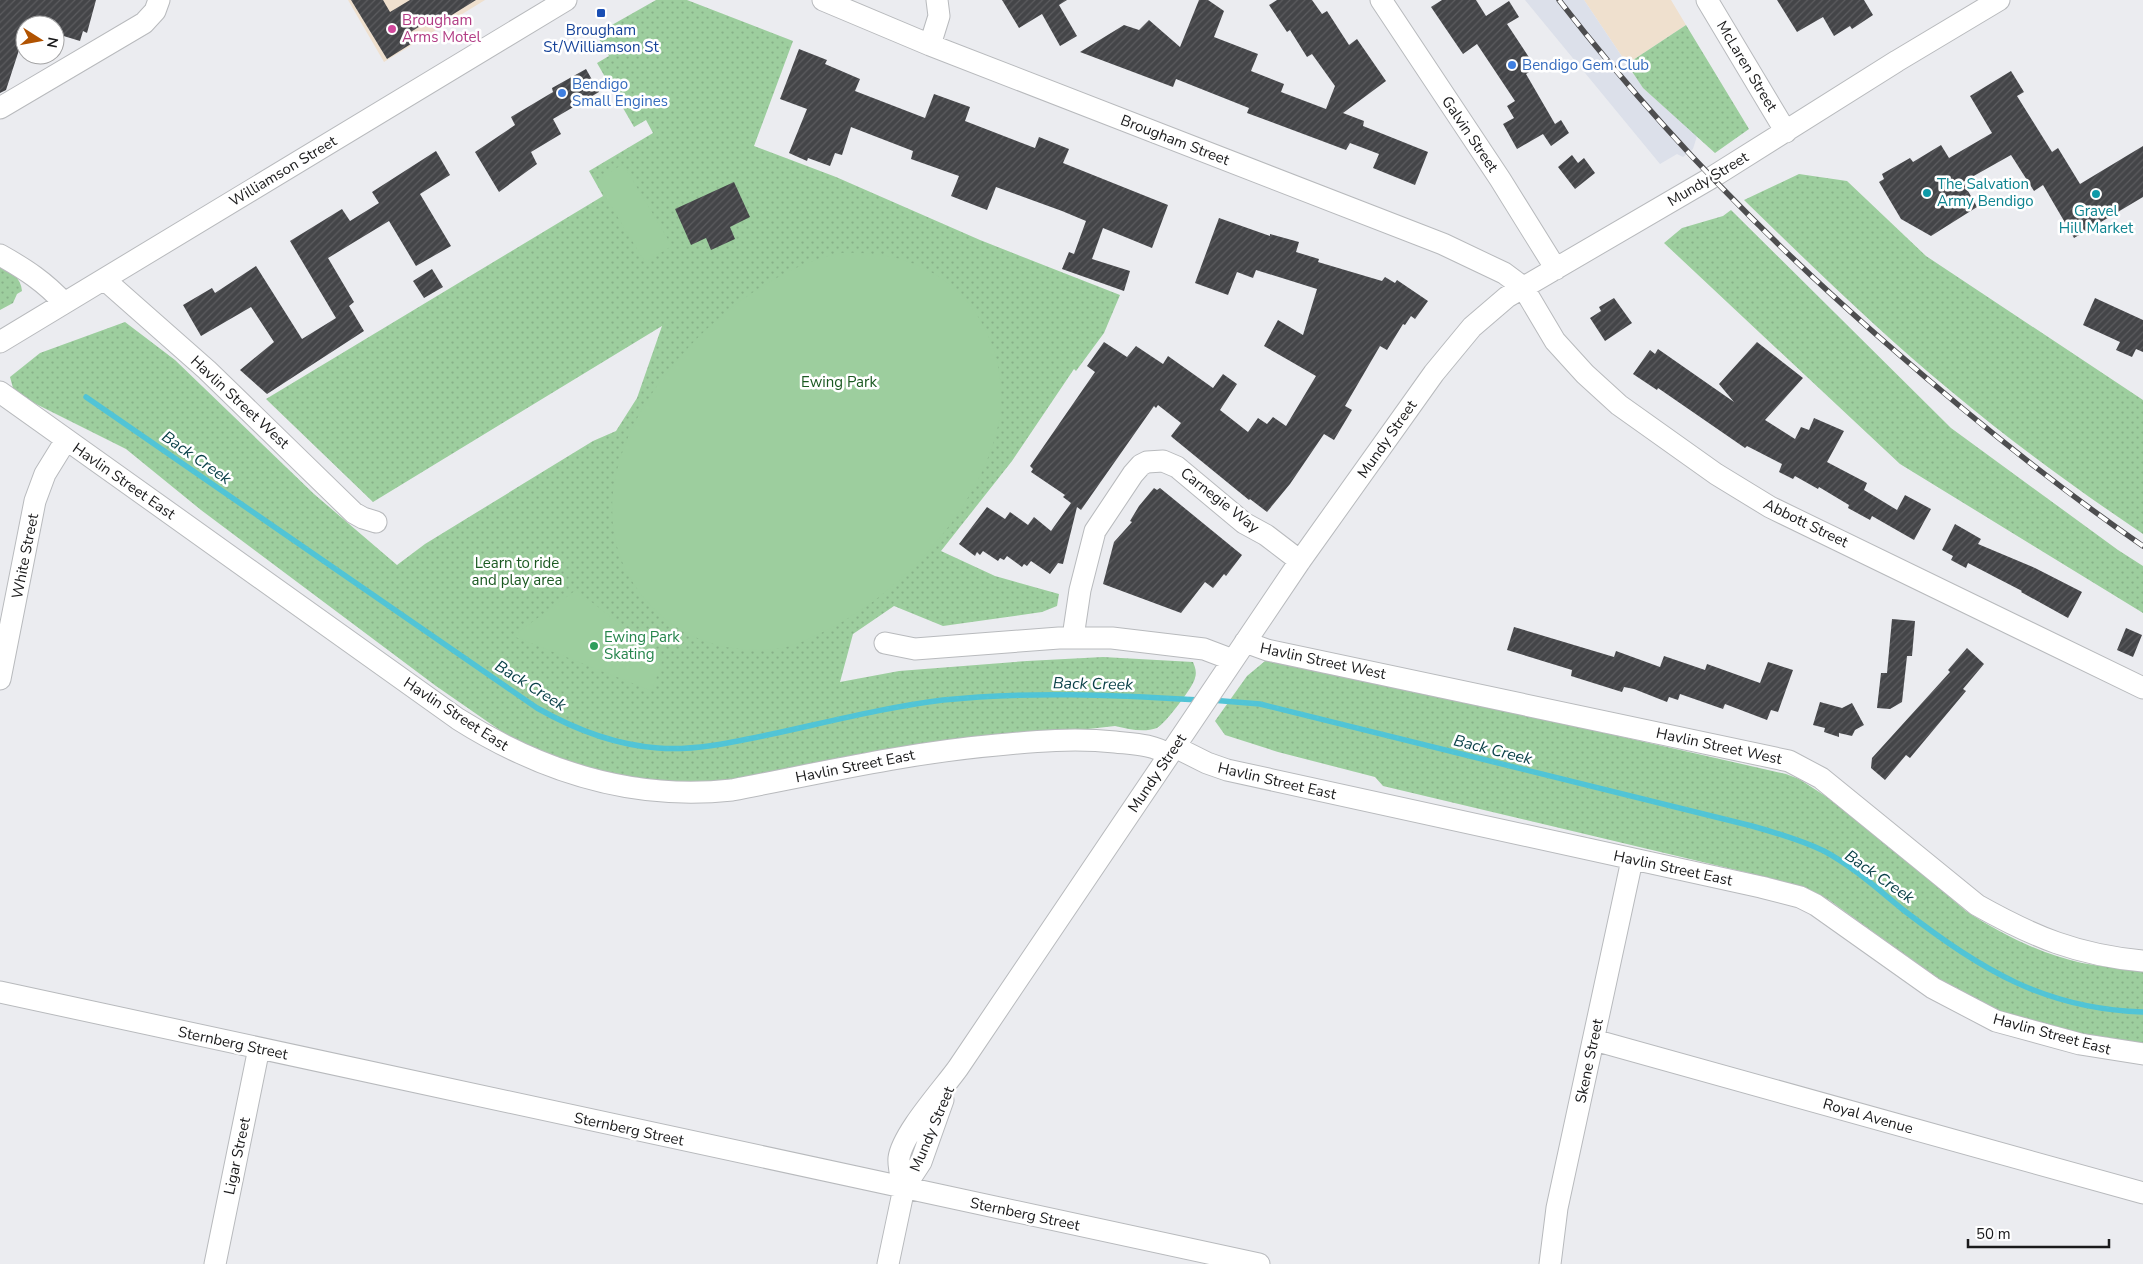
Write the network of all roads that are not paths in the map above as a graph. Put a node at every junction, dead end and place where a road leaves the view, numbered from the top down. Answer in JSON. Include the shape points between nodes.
{"nodes":[{"id":1,"x":158,"y":0,"type":"edge"},
{"id":2,"x":566,"y":0,"type":"edge"},
{"id":3,"x":823,"y":0,"type":"edge"},
{"id":4,"x":937,"y":0,"type":"edge"},
{"id":5,"x":1381,"y":0,"type":"edge"},
{"id":6,"x":1707,"y":0,"type":"edge"},
{"id":7,"x":1999,"y":0,"type":"edge"},
{"id":8,"x":930,"y":44,"type":"junction"},
{"id":9,"x":0,"y":108,"type":"edge"},
{"id":10,"x":1786,"y":132,"type":"junction"},
{"id":11,"x":0,"y":255,"type":"edge"},
{"id":12,"x":1556,"y":269,"type":"junction"},
{"id":13,"x":105,"y":280,"type":"junction"},
{"id":14,"x":1523,"y":287,"type":"junction"},
{"id":15,"x":64,"y":303,"type":"junction"},
{"id":16,"x":0,"y":342,"type":"edge"},
{"id":17,"x":0,"y":392,"type":"edge"},
{"id":18,"x":66,"y":440,"type":"junction"},
{"id":19,"x":376,"y":522,"type":"dead end"},
{"id":20,"x":1300,"y":561,"type":"junction"},
{"id":21,"x":1073,"y":637,"type":"junction"},
{"id":22,"x":1245,"y":642,"type":"junction"},
{"id":23,"x":885,"y":643,"type":"dead end"},
{"id":24,"x":1233,"y":660,"type":"junction"},
{"id":25,"x":0,"y":679,"type":"edge"},
{"id":26,"x":2143,"y":688,"type":"edge"},
{"id":27,"x":1172,"y":751,"type":"junction"},
{"id":28,"x":1632,"y":860,"type":"junction"},
{"id":29,"x":2143,"y":961,"type":"edge"},
{"id":30,"x":0,"y":992,"type":"edge"},
{"id":31,"x":1594,"y":1040,"type":"junction"},
{"id":32,"x":259,"y":1048,"type":"junction"},
{"id":33,"x":2143,"y":1054,"type":"edge"},
{"id":34,"x":904,"y":1188,"type":"junction"},
{"id":35,"x":2143,"y":1193,"type":"edge"},
{"id":36,"x":215,"y":1264,"type":"edge"},
{"id":37,"x":888,"y":1264,"type":"edge"},
{"id":38,"x":1258,"y":1264,"type":"edge"},
{"id":39,"x":1550,"y":1264,"type":"edge"}],
"edges":[{"from":1,"to":9,"type":"street","via":[[155,12],[144,23]]},
{"from":2,"to":13,"type":"street","name":"Williamson Street"},
{"from":3,"to":8,"type":"street","name":"Brougham Street"},
{"from":4,"to":8,"type":"street","via":[[939,16]]},
{"from":5,"to":12,"type":"street","name":"Galvin Street"},
{"from":6,"to":10,"type":"street","name":"McLaren Street"},
{"from":7,"to":10,"type":"street","name":"Mundy Street"},
{"from":8,"to":14,"type":"street","name":"Brougham Street","via":[[1443,244],[1504,273]]},
{"from":10,"to":12,"type":"street","name":"Mundy Street"},
{"from":11,"to":15,"type":"street","via":[[35,275]]},
{"from":12,"to":14,"type":"street","name":"Mundy Street"},
{"from":13,"to":15,"type":"street","name":"Williamson Street"},
{"from":13,"to":19,"type":"street","name":"Havlin Street West","via":[[207,370],[354,513]]},
{"from":14,"to":20,"type":"street","name":"Mundy Street","via":[[1490,310],[1456,344]]},
{"from":14,"to":26,"type":"street","name":"Abbott Street","via":[[1555,341],[1600,389],[1741,490]]},
{"from":15,"to":16,"type":"street","name":"Williamson Street"},
{"from":17,"to":18,"type":"street","name":"Havlin Street East"},
{"from":18,"to":25,"type":"street","name":"White Street","via":[[45,474],[35,501]]},
{"from":18,"to":27,"type":"street","name":"Havlin Street East","via":[[458,719],[518,754],[593,781],[680,794],[706,793],[900,756],[1037,741],[1087,740]]},
{"from":20,"to":21,"type":"street","name":"Carnegie Way","via":[[1244,523],[1177,467],[1163,462],[1147,462],[1133,474],[1095,530],[1080,590]]},
{"from":20,"to":22,"type":"street","name":"Mundy Street"},
{"from":21,"to":23,"type":"street","via":[[923,648]]},
{"from":21,"to":24,"type":"street","via":[[1112,638],[1204,649]]},
{"from":22,"to":24,"type":"street","name":"Mundy Street"},
{"from":22,"to":29,"type":"street","name":"Havlin Street West","via":[[1267,650],[1789,762],[1821,778],[1962,893],[1998,916],[2055,944],[2083,952]]},
{"from":24,"to":27,"type":"street","name":"Mundy Street"},
{"from":27,"to":28,"type":"street","name":"Havlin Street East","via":[[1222,769]]},
{"from":27,"to":34,"type":"street","name":"Mundy Street","via":[[958,1068],[913,1128],[902,1149],[900,1168]]},
{"from":28,"to":31,"type":"street","name":"Skene Street"},
{"from":28,"to":33,"type":"street","name":"Havlin Street East","via":[[1800,897],[1833,916],[1933,988],[1977,1013],[2012,1027],[2080,1044]]},
{"from":30,"to":32,"type":"street","name":"Sternberg Street"},
{"from":31,"to":35,"type":"street","name":"Royal Avenue"},
{"from":31,"to":39,"type":"street","name":"Skene Street","via":[[1557,1208]]},
{"from":32,"to":34,"type":"street","name":"Sternberg Street"},
{"from":32,"to":36,"type":"street","name":"Ligar Street"},
{"from":34,"to":37,"type":"street","name":"Mundy Street"},
{"from":34,"to":38,"type":"street","name":"Sternberg Street"}]}
